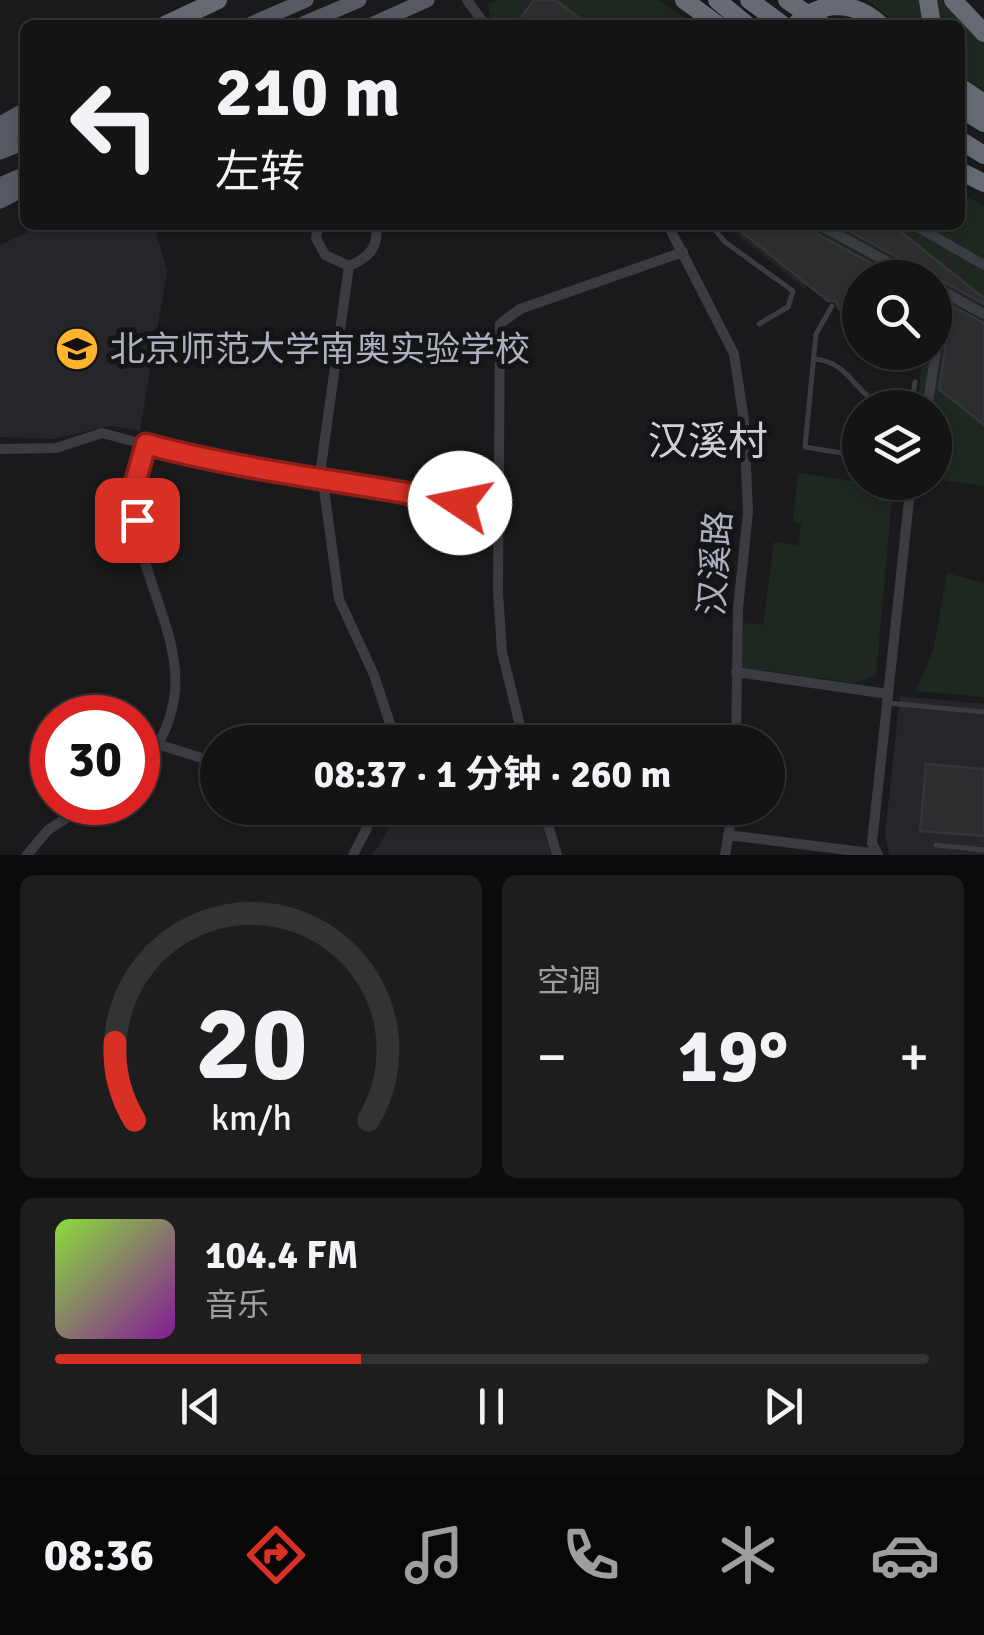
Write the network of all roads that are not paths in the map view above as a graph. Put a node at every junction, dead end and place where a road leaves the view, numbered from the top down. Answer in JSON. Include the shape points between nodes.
{"nodes":[{"id":1,"x":218,"y":0,"type":"edge"},
{"id":2,"x":306,"y":0,"type":"edge"},
{"id":3,"x":359,"y":0,"type":"edge"},
{"id":4,"x":427,"y":0,"type":"edge"},
{"id":5,"x":684,"y":0,"type":"edge"},
{"id":6,"x":717,"y":0,"type":"edge"},
{"id":7,"x":748,"y":0,"type":"edge"},
{"id":8,"x":787,"y":0,"type":"edge"},
{"id":9,"x":953,"y":0,"type":"edge"},
{"id":10,"x":176,"y":20,"type":"edge"},
{"id":11,"x":260,"y":20,"type":"edge"},
{"id":12,"x":313,"y":20,"type":"edge"},
{"id":13,"x":382,"y":20,"type":"edge"},
{"id":14,"x":711,"y":20,"type":"edge"},
{"id":15,"x":741,"y":20,"type":"edge"},
{"id":16,"x":776,"y":20,"type":"edge"},
{"id":17,"x":800,"y":20,"type":"edge"},
{"id":18,"x":816,"y":20,"type":"edge"},
{"id":19,"x":875,"y":20,"type":"edge"},
{"id":20,"x":984,"y":32,"type":"edge"},
{"id":21,"x":20,"y":126,"type":"edge"},
{"id":22,"x":0,"y":141,"type":"edge"},
{"id":23,"x":317,"y":230,"type":"edge"},
{"id":24,"x":377,"y":230,"type":"edge"},
{"id":25,"x":671,"y":230,"type":"edge"},
{"id":26,"x":715,"y":230,"type":"edge"},
{"id":27,"x":829,"y":230,"type":"edge"},
{"id":28,"x":923,"y":230,"type":"edge"},
{"id":29,"x":683,"y":252,"type":"junction"},
{"id":30,"x":884,"y":260,"type":"edge"},
{"id":31,"x":984,"y":265,"type":"edge"},
{"id":32,"x":349,"y":266,"type":"junction"},
{"id":33,"x":952,"y":297,"type":"edge"},
{"id":34,"x":832,"y":306,"type":"dead end"},
{"id":35,"x":984,"y":314,"type":"edge"},
{"id":36,"x":759,"y":324,"type":"dead end"},
{"id":37,"x":341,"y":344,"type":"junction"},
{"id":38,"x":815,"y":359,"type":"junction"},
{"id":39,"x":435,"y":360,"type":"dead end"},
{"id":40,"x":914,"y":382,"type":"dead end"},
{"id":41,"x":858,"y":390,"type":"edge"},
{"id":42,"x":913,"y":390,"type":"edge"},
{"id":43,"x":146,"y":444,"type":"junction"},
{"id":44,"x":0,"y":449,"type":"edge"},
{"id":45,"x":842,"y":453,"type":"edge"},
{"id":46,"x":322,"y":476,"type":"junction"},
{"id":47,"x":909,"y":500,"type":"edge"},
{"id":48,"x":460,"y":503,"type":"dead end"},
{"id":49,"x":736,"y":672,"type":"junction"},
{"id":50,"x":888,"y":698,"type":"junction"},
{"id":51,"x":984,"y":712,"type":"edge"},
{"id":52,"x":390,"y":725,"type":"edge"},
{"id":53,"x":520,"y":725,"type":"edge"},
{"id":54,"x":736,"y":725,"type":"edge"},
{"id":55,"x":160,"y":746,"type":"joint"},
{"id":56,"x":200,"y":758,"type":"edge"},
{"id":57,"x":56,"y":825,"type":"edge"},
{"id":58,"x":366,"y":825,"type":"edge"},
{"id":59,"x":548,"y":825,"type":"edge"},
{"id":60,"x":730,"y":825,"type":"edge"},
{"id":61,"x":728,"y":836,"type":"junction"},
{"id":62,"x":936,"y":845,"type":"dead end"},
{"id":63,"x":984,"y":850,"type":"edge"},
{"id":64,"x":878,"y":854,"type":"edge"},
{"id":65,"x":27,"y":855,"type":"edge"},
{"id":66,"x":353,"y":855,"type":"edge"},
{"id":67,"x":558,"y":855,"type":"edge"},
{"id":68,"x":725,"y":855,"type":"edge"}],
"edges":[{"from":1,"to":10,"type":"highway"},
{"from":2,"to":11,"type":"main road"},
{"from":3,"to":12,"type":"main road"},
{"from":4,"to":13,"type":"main road"},
{"from":5,"to":14,"type":"highway"},
{"from":6,"to":15,"type":"highway"},
{"from":7,"to":16,"type":"highway"},
{"from":8,"to":18,"type":"highway","bridge":true},
{"from":9,"to":20,"type":"highway"},
{"from":17,"to":19,"type":"highway","via":[[819,5],[843,2]]},
{"from":21,"to":22,"type":"main road"},
{"from":23,"to":32,"type":"street","via":[[324,256]]},
{"from":24,"to":32,"type":"street","via":[[370,254]]},
{"from":25,"to":29,"type":"street","name":"汉溪路"},
{"from":26,"to":36,"type":"lane","via":[[793,290],[788,307]]},
{"from":27,"to":30,"type":"street"},
{"from":28,"to":31,"type":"street"},
{"from":29,"to":49,"type":"street","name":"汉溪路","via":[[734,354],[744,421],[748,512]]},
{"from":29,"to":53,"type":"street","via":[[520,309],[500,324],[498,592],[502,652]]},
{"from":32,"to":37,"type":"street"},
{"from":33,"to":35,"type":"street"},
{"from":34,"to":38,"type":"lane","via":[[818,326]]},
{"from":37,"to":39,"type":"street"},
{"from":37,"to":46,"type":"street"},
{"from":38,"to":41,"type":"lane","via":[[838,364]]},
{"from":38,"to":45,"type":"lane","via":[[805,447]]},
{"from":40,"to":42,"type":"lane"},
{"from":43,"to":44,"type":"street","via":[[102,433],[56,448]]},
{"from":43,"to":46,"type":"street","via":[[216,463]]},
{"from":43,"to":55,"type":"street","via":[[132,494],[176,654],[176,702]]},
{"from":46,"to":48,"type":"street"},
{"from":46,"to":52,"type":"street","via":[[339,599]]},
{"from":47,"to":50,"type":"street"},
{"from":49,"to":50,"type":"street"},
{"from":49,"to":54,"type":"street","name":"汉溪路"},
{"from":50,"to":51,"type":"lane"},
{"from":50,"to":64,"type":"street","via":[[872,842]]},
{"from":55,"to":56,"type":"street"},
{"from":57,"to":65,"type":"street"},
{"from":58,"to":66,"type":"street"},
{"from":59,"to":67,"type":"street"},
{"from":60,"to":61,"type":"street"},
{"from":61,"to":64,"type":"street"},
{"from":61,"to":68,"type":"street"},
{"from":62,"to":63,"type":"lane"}]}
